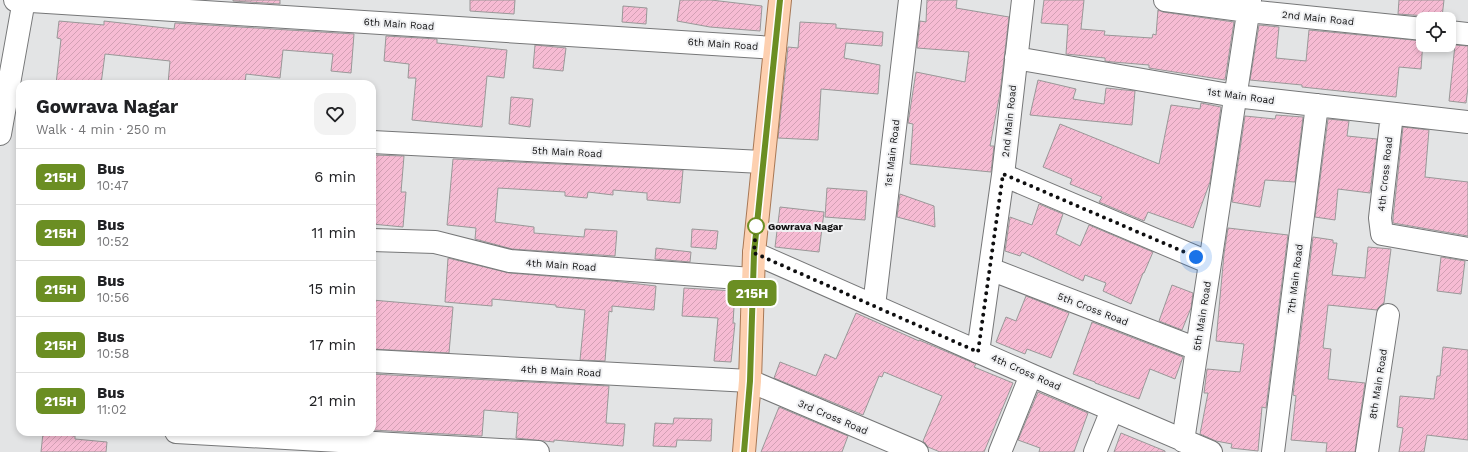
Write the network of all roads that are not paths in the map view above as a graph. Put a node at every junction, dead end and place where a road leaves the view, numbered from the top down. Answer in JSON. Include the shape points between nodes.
{"nodes":[{"id":1,"x":21,"y":0,"type":"edge"},
{"id":2,"x":780,"y":0,"type":"edge"},
{"id":3,"x":910,"y":0,"type":"edge"},
{"id":4,"x":1023,"y":0,"type":"edge"},
{"id":5,"x":1165,"y":0,"type":"edge"},
{"id":6,"x":1249,"y":6,"type":"edge"},
{"id":7,"x":1416,"y":28,"type":"edge"},
{"id":8,"x":1456,"y":33,"type":"edge"},
{"id":9,"x":1468,"y":34,"type":"edge"},
{"id":10,"x":775,"y":48,"type":"junction"},
{"id":11,"x":1016,"y":58,"type":"junction"},
{"id":12,"x":1236,"y":96,"type":"junction"},
{"id":13,"x":1317,"y":105,"type":"junction"},
{"id":14,"x":1392,"y":114,"type":"junction"},
{"id":15,"x":1468,"y":122,"type":"edge"},
{"id":16,"x":0,"y":134,"type":"edge"},
{"id":17,"x":376,"y":142,"type":"edge"},
{"id":18,"x":762,"y":162,"type":"junction"},
{"id":19,"x":1003,"y":174,"type":"junction"},
{"id":20,"x":376,"y":240,"type":"edge"},
{"id":21,"x":1468,"y":249,"type":"edge"},
{"id":22,"x":754,"y":253,"type":"junction"},
{"id":23,"x":1210,"y":263,"type":"junction"},
{"id":24,"x":990,"y":269,"type":"junction"},
{"id":25,"x":752,"y":278,"type":"junction"},
{"id":26,"x":874,"y":306,"type":"junction"},
{"id":27,"x":1388,"y":315,"type":"dead end"},
{"id":28,"x":1197,"y":349,"type":"junction"},
{"id":29,"x":978,"y":352,"type":"junction"},
{"id":30,"x":376,"y":361,"type":"edge"},
{"id":31,"x":1031,"y":375,"type":"junction"},
{"id":32,"x":750,"y":381,"type":"junction"},
{"id":33,"x":1112,"y":410,"type":"junction"},
{"id":34,"x":248,"y":436,"type":"edge"},
{"id":35,"x":1183,"y":441,"type":"junction"},
{"id":36,"x":538,"y":452,"type":"edge"},
{"id":37,"x":744,"y":452,"type":"edge"},
{"id":38,"x":917,"y":452,"type":"edge"},
{"id":39,"x":1000,"y":452,"type":"edge"},
{"id":40,"x":1095,"y":452,"type":"edge"},
{"id":41,"x":1211,"y":452,"type":"edge"},
{"id":42,"x":1273,"y":452,"type":"edge"},
{"id":43,"x":1367,"y":452,"type":"edge"}],
"edges":[{"from":1,"to":10,"type":"street","name":"6th Main Road"},
{"from":1,"to":16,"type":"street"},
{"from":2,"to":10,"type":"main road"},
{"from":3,"to":26,"type":"street","name":"1st Main Road"},
{"from":4,"to":11,"type":"street","name":"2nd Main Road"},
{"from":5,"to":6,"type":"street","name":"2nd Main Road"},
{"from":6,"to":7,"type":"street","name":"2nd Main Road"},
{"from":6,"to":12,"type":"street","name":"5th Main Road"},
{"from":8,"to":9,"type":"street"},
{"from":10,"to":18,"type":"main road"},
{"from":11,"to":12,"type":"street","name":"1st Main Road"},
{"from":11,"to":19,"type":"street","name":"2nd Main Road"},
{"from":12,"to":13,"type":"street","name":"1st Main Road"},
{"from":12,"to":23,"type":"street","name":"5th Main Road"},
{"from":13,"to":14,"type":"street","name":"1st Main Road"},
{"from":13,"to":42,"type":"street","name":"7th Main Road"},
{"from":14,"to":15,"type":"street","name":"1st Main Road"},
{"from":14,"to":21,"type":"street","name":"4th Cross Road","via":[[1380,218],[1382,234]]},
{"from":17,"to":18,"type":"street","name":"5th Main Road"},
{"from":18,"to":22,"type":"main road"},
{"from":19,"to":23,"type":"street"},
{"from":19,"to":24,"type":"street","name":"2nd Main Road"},
{"from":20,"to":25,"type":"street","name":"4th Main Road","via":[[435,242],[510,261]]},
{"from":22,"to":25,"type":"main road"},
{"from":22,"to":26,"type":"street","name":"4th Cross Road"},
{"from":23,"to":28,"type":"street","name":"5th Main Road"},
{"from":24,"to":28,"type":"street","name":"5th Cross Road"},
{"from":24,"to":29,"type":"street","name":"2nd Main Road"},
{"from":25,"to":32,"type":"main road"},
{"from":26,"to":29,"type":"street","name":"4th Cross Road"},
{"from":27,"to":43,"type":"street","name":"8th Main Road"},
{"from":28,"to":35,"type":"street","name":"5th Main Road"},
{"from":29,"to":31,"type":"street","name":"4th Cross Road"},
{"from":30,"to":32,"type":"street","name":"4th B Main Road"},
{"from":31,"to":33,"type":"street","name":"4th Cross Road"},
{"from":31,"to":39,"type":"street"},
{"from":32,"to":37,"type":"main road"},
{"from":32,"to":38,"type":"street","name":"3rd Cross Road"},
{"from":33,"to":35,"type":"street","name":"4th Cross Road"},
{"from":33,"to":40,"type":"street"},
{"from":34,"to":36,"type":"street"},
{"from":35,"to":41,"type":"street","name":"4th Cross Road"}]}
